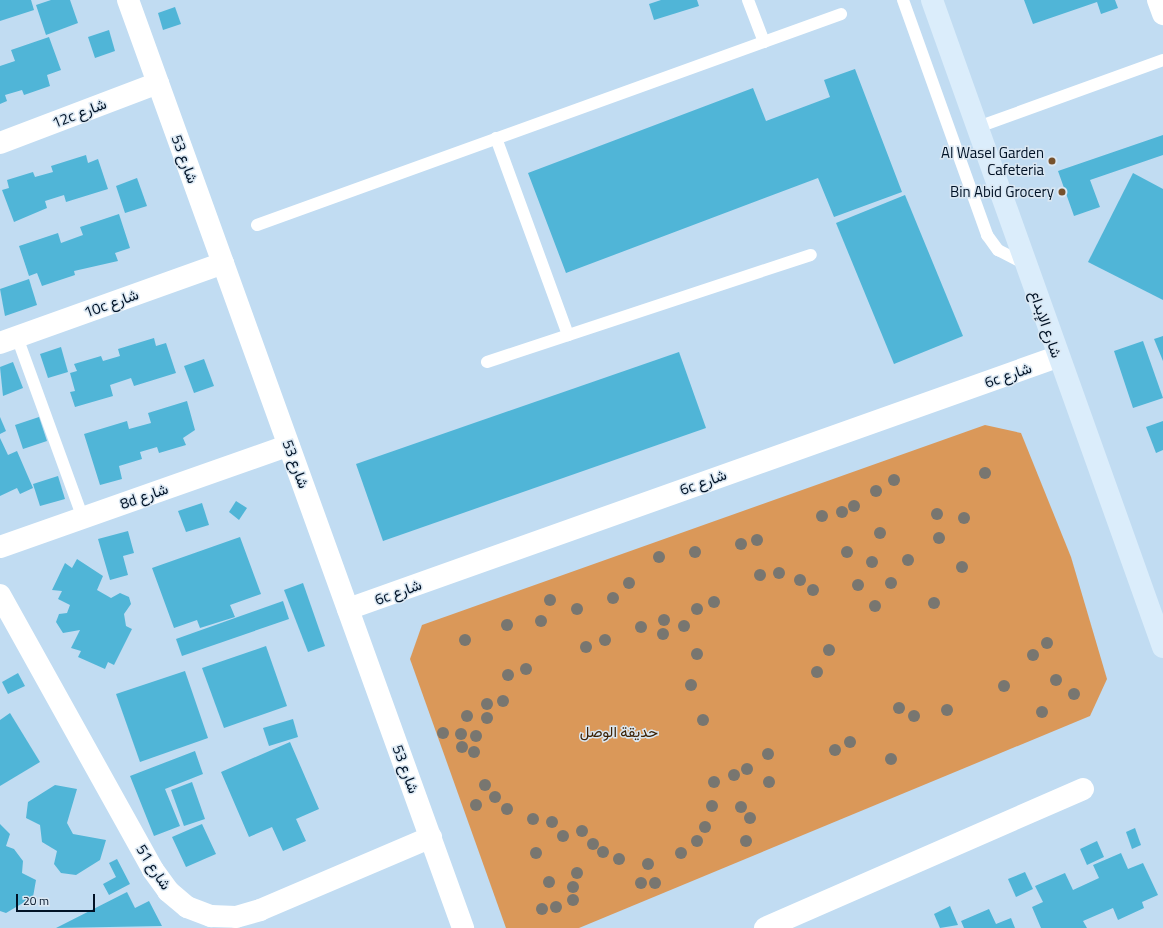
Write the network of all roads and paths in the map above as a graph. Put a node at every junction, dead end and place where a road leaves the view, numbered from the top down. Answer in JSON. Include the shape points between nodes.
{"nodes":[{"id":1,"x":128,"y":0,"type":"edge"},
{"id":2,"x":748,"y":0,"type":"edge"},
{"id":3,"x":903,"y":0,"type":"edge"},
{"id":4,"x":932,"y":0,"type":"edge"},
{"id":5,"x":1158,"y":0,"type":"edge"},
{"id":6,"x":841,"y":14,"type":"dead end"},
{"id":7,"x":1163,"y":14,"type":"edge"},
{"id":8,"x":764,"y":42,"type":"junction"},
{"id":9,"x":1163,"y":60,"type":"edge"},
{"id":10,"x":158,"y":82,"type":"junction"},
{"id":11,"x":978,"y":127,"type":"junction"},
{"id":12,"x":496,"y":138,"type":"junction"},
{"id":13,"x":0,"y":143,"type":"edge"},
{"id":14,"x":257,"y":225,"type":"dead end"},
{"id":15,"x":811,"y":254,"type":"dead end"},
{"id":16,"x":223,"y":263,"type":"junction"},
{"id":17,"x":1026,"y":264,"type":"junction"},
{"id":18,"x":568,"y":335,"type":"junction"},
{"id":19,"x":9,"y":340,"type":"edge"},
{"id":20,"x":1057,"y":358,"type":"junction"},
{"id":21,"x":487,"y":362,"type":"dead end"},
{"id":22,"x":289,"y":445,"type":"junction"},
{"id":23,"x":83,"y":518,"type":"junction"},
{"id":24,"x":0,"y":547,"type":"edge"},
{"id":25,"x":0,"y":595,"type":"edge"},
{"id":26,"x":348,"y":609,"type":"junction"},
{"id":27,"x":1163,"y":647,"type":"edge"},
{"id":28,"x":1083,"y":789,"type":"dead end"},
{"id":29,"x":431,"y":837,"type":"junction"},
{"id":30,"x":208,"y":922,"type":"edge"},
{"id":31,"x":463,"y":928,"type":"edge"},
{"id":32,"x":765,"y":928,"type":"edge"}],
"edges":[{"from":1,"to":10,"type":"street","name":"شارع 53"},
{"from":2,"to":8,"type":"lane"},
{"from":3,"to":17,"type":"lane","via":[[987,235],[998,250]]},
{"from":4,"to":11,"type":"street","name":"شارع الإبداع"},
{"from":5,"to":7,"type":"street"},
{"from":6,"to":8,"type":"lane"},
{"from":8,"to":12,"type":"lane"},
{"from":9,"to":11,"type":"lane"},
{"from":10,"to":13,"type":"street","name":"12c شارع"},
{"from":10,"to":16,"type":"street","name":"شارع 53"},
{"from":11,"to":17,"type":"street","name":"شارع الإبداع"},
{"from":12,"to":14,"type":"lane"},
{"from":12,"to":18,"type":"lane"},
{"from":15,"to":18,"type":"lane"},
{"from":16,"to":19,"type":"street","name":"10c شارع"},
{"from":16,"to":22,"type":"street","name":"شارع 53"},
{"from":17,"to":20,"type":"street","name":"شارع الإبداع"},
{"from":18,"to":21,"type":"lane"},
{"from":19,"to":23,"type":"lane"},
{"from":20,"to":26,"type":"street","name":"6c شارع"},
{"from":20,"to":27,"type":"street","name":"شارع الإبداع"},
{"from":22,"to":23,"type":"street","name":"8d شارع"},
{"from":22,"to":26,"type":"street","name":"شارع 53"},
{"from":23,"to":24,"type":"street","name":"8d شارع"},
{"from":25,"to":30,"type":"street","name":"شارع 51","via":[[153,870],[168,891]]},
{"from":26,"to":29,"type":"street","name":"شارع 53"},
{"from":28,"to":32,"type":"street"},
{"from":29,"to":30,"type":"street","name":"شارع 51","via":[[260,910]]},
{"from":29,"to":31,"type":"street","name":"شارع 53"}]}
